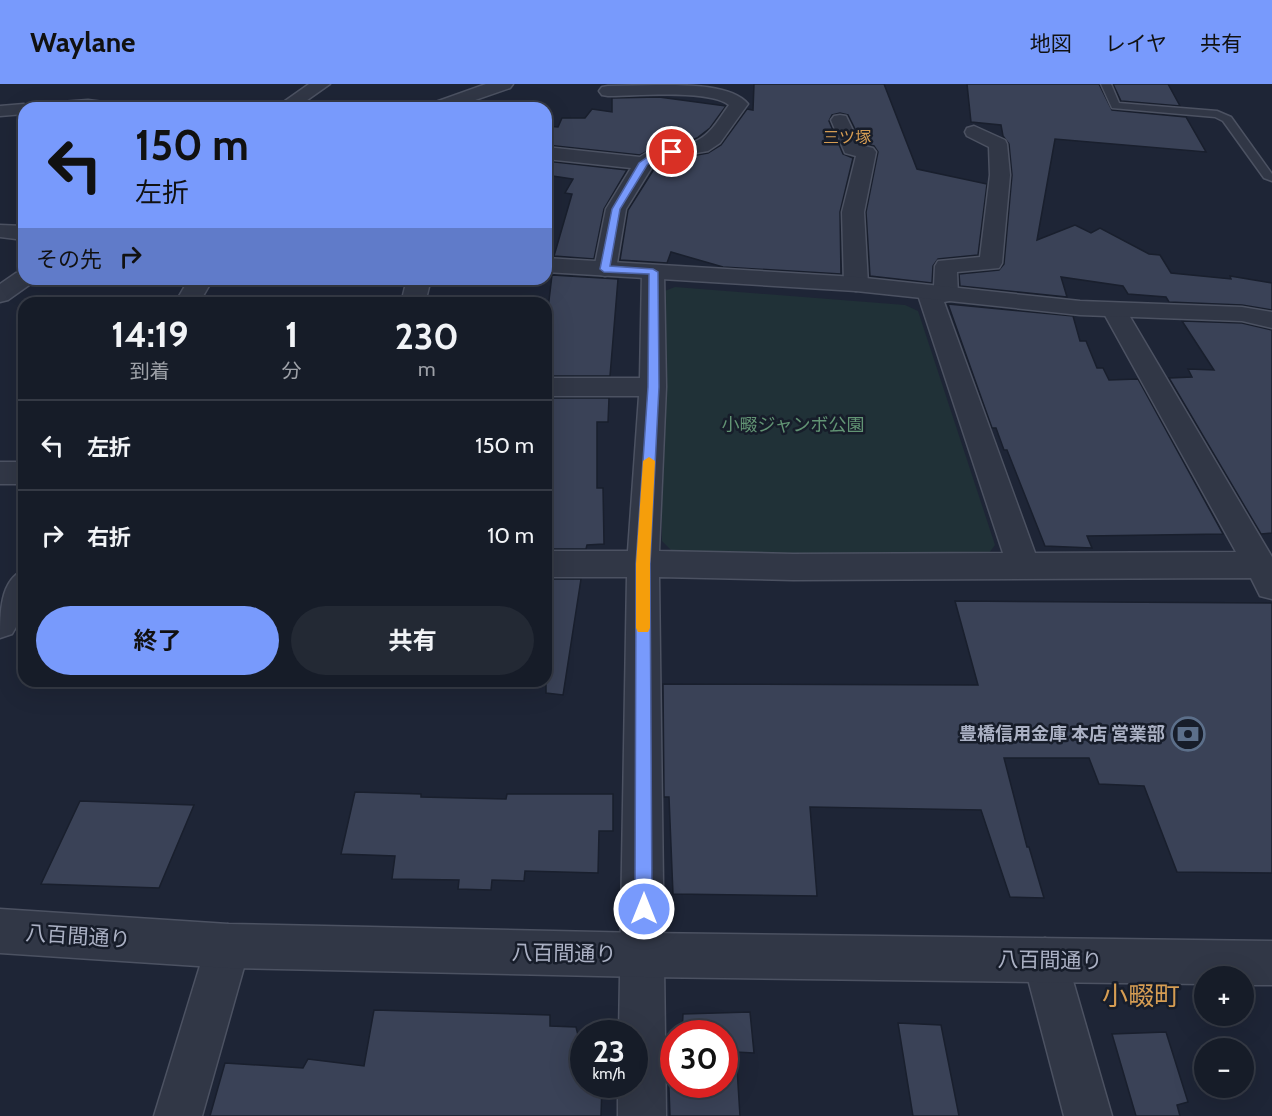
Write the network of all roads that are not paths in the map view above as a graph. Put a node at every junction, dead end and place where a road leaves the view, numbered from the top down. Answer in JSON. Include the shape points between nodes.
{"nodes":[{"id":1,"x":321,"y":84,"type":"edge"},
{"id":2,"x":504,"y":84,"type":"edge"},
{"id":3,"x":1106,"y":84,"type":"edge"},
{"id":4,"x":111,"y":89,"type":"dead end"},
{"id":5,"x":608,"y":91,"type":"dead end"},
{"id":6,"x":92,"y":102,"type":"edge"},
{"id":7,"x":293,"y":102,"type":"edge"},
{"id":8,"x":451,"y":102,"type":"edge"},
{"id":9,"x":18,"y":110,"type":"edge"},
{"id":10,"x":0,"y":111,"type":"edge"},
{"id":11,"x":840,"y":120,"type":"dead end"},
{"id":12,"x":974,"y":132,"type":"dead end"},
{"id":13,"x":552,"y":154,"type":"edge"},
{"id":14,"x":644,"y":163,"type":"junction"},
{"id":15,"x":1272,"y":178,"type":"edge"},
{"id":16,"x":0,"y":231,"type":"edge"},
{"id":17,"x":18,"y":232,"type":"edge"},
{"id":18,"x":991,"y":263,"type":"junction"},
{"id":19,"x":1014,"y":264,"type":"dead end"},
{"id":20,"x":552,"y":265,"type":"edge"},
{"id":21,"x":604,"y":269,"type":"junction"},
{"id":22,"x":653,"y":272,"type":"junction"},
{"id":23,"x":18,"y":282,"type":"edge"},
{"id":24,"x":856,"y":284,"type":"junction"},
{"id":25,"x":937,"y":293,"type":"junction"},
{"id":26,"x":0,"y":295,"type":"edge"},
{"id":27,"x":1114,"y":310,"type":"junction"},
{"id":28,"x":1272,"y":320,"type":"edge"},
{"id":29,"x":552,"y":387,"type":"edge"},
{"id":30,"x":653,"y":387,"type":"junction"},
{"id":31,"x":0,"y":473,"type":"edge"},
{"id":32,"x":18,"y":473,"type":"edge"},
{"id":33,"x":552,"y":564,"type":"edge"},
{"id":34,"x":643,"y":564,"type":"junction"},
{"id":35,"x":1024,"y":567,"type":"junction"},
{"id":36,"x":1266,"y":576,"type":"edge"},
{"id":37,"x":18,"y":592,"type":"edge"},
{"id":38,"x":0,"y":624,"type":"edge"},
{"id":39,"x":0,"y":931,"type":"edge"},
{"id":40,"x":228,"y":946,"type":"junction"},
{"id":41,"x":644,"y":955,"type":"junction"},
{"id":42,"x":1046,"y":960,"type":"junction"},
{"id":43,"x":1272,"y":963,"type":"edge"},
{"id":44,"x":178,"y":1116,"type":"edge"},
{"id":45,"x":642,"y":1116,"type":"edge"},
{"id":46,"x":1088,"y":1116,"type":"edge"}],
"edges":[{"from":1,"to":7,"type":"street"},
{"from":2,"to":8,"type":"street"},
{"from":3,"to":15,"type":"lane","via":[[1115,106],[1217,114],[1227,119]]},
{"from":4,"to":6,"type":"street"},
{"from":5,"to":14,"type":"street","via":[[686,88],[727,95],[739,104],[713,140],[701,147],[656,154]]},
{"from":9,"to":10,"type":"street"},
{"from":11,"to":24,"type":"street","via":[[852,149],[866,152],[853,212]]},
{"from":12,"to":18,"type":"street","via":[[998,144]]},
{"from":13,"to":14,"type":"street"},
{"from":14,"to":21,"type":"street","via":[[616,209]]},
{"from":16,"to":17,"type":"street"},
{"from":18,"to":19,"type":"street"},
{"from":18,"to":25,"type":"street","via":[[946,266]]},
{"from":20,"to":21,"type":"street"},
{"from":21,"to":22,"type":"street"},
{"from":22,"to":24,"type":"street"},
{"from":22,"to":30,"type":"street"},
{"from":23,"to":26,"type":"street"},
{"from":24,"to":25,"type":"street"},
{"from":25,"to":27,"type":"street"},
{"from":25,"to":35,"type":"street"},
{"from":27,"to":28,"type":"street","via":[[1242,314]]},
{"from":27,"to":36,"type":"street"},
{"from":29,"to":30,"type":"street"},
{"from":30,"to":34,"type":"street"},
{"from":31,"to":32,"type":"street"},
{"from":33,"to":34,"type":"street"},
{"from":34,"to":35,"type":"street"},
{"from":34,"to":41,"type":"street"},
{"from":35,"to":36,"type":"street"},
{"from":37,"to":38,"type":"street"},
{"from":39,"to":40,"type":"street","name":"八百間通り"},
{"from":40,"to":41,"type":"street","name":"八百間通り"},
{"from":40,"to":44,"type":"street"},
{"from":41,"to":42,"type":"street","name":"八百間通り"},
{"from":41,"to":45,"type":"street"},
{"from":42,"to":43,"type":"street","name":"八百間通り"},
{"from":42,"to":46,"type":"street"}]}
